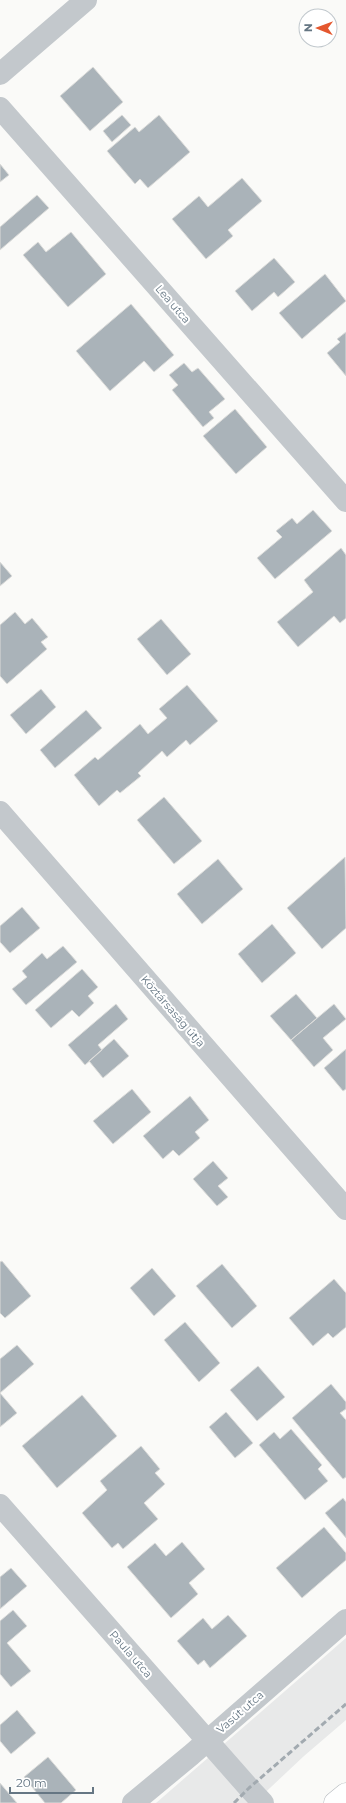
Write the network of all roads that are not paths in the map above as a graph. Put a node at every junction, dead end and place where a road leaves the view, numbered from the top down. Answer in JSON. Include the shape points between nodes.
{"nodes":[{"id":1,"x":86,"y":0,"type":"edge"},
{"id":2,"x":0,"y":74,"type":"edge"},
{"id":3,"x":0,"y":108,"type":"edge"},
{"id":4,"x":346,"y":501,"type":"edge"},
{"id":5,"x":0,"y":812,"type":"edge"},
{"id":6,"x":346,"y":1209,"type":"edge"},
{"id":7,"x":0,"y":1505,"type":"edge"},
{"id":8,"x":346,"y":1620,"type":"edge"},
{"id":9,"x":206,"y":1740,"type":"junction"},
{"id":10,"x":346,"y":1794,"type":"edge"},
{"id":11,"x":133,"y":1803,"type":"edge"},
{"id":12,"x":263,"y":1803,"type":"edge"},
{"id":13,"x":335,"y":1803,"type":"edge"}],
"edges":[{"from":1,"to":2,"type":"street"},
{"from":3,"to":4,"type":"street","name":"Lea utca"},
{"from":5,"to":6,"type":"street","name":"Köztársaság útja"},
{"from":7,"to":9,"type":"street","name":"Paula utca"},
{"from":8,"to":9,"type":"street","name":"Vasút utca"},
{"from":9,"to":11,"type":"street","name":"Vasút utca"},
{"from":9,"to":12,"type":"street","name":"Paula utca"},
{"from":10,"to":13,"type":"main road"}]}
